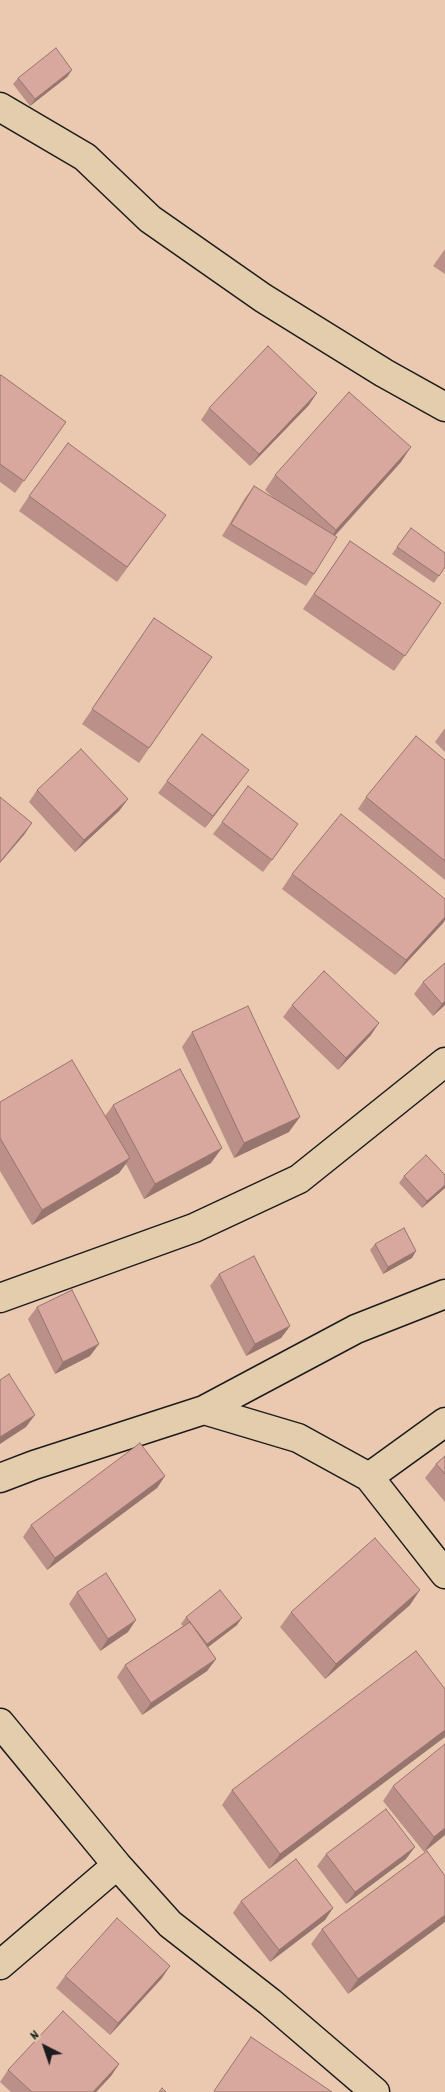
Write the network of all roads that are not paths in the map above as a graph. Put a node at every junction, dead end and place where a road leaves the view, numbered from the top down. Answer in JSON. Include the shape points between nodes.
{"nodes":[{"id":1,"x":0,"y":107,"type":"edge"},
{"id":2,"x":445,"y":407,"type":"edge"},
{"id":3,"x":445,"y":1062,"type":"edge"},
{"id":4,"x":445,"y":1294,"type":"edge"},
{"id":5,"x":0,"y":1298,"type":"edge"},
{"id":6,"x":204,"y":1410,"type":"junction"},
{"id":7,"x":445,"y":1422,"type":"edge"},
{"id":8,"x":370,"y":1477,"type":"junction"},
{"id":9,"x":0,"y":1478,"type":"edge"},
{"id":10,"x":445,"y":1574,"type":"edge"},
{"id":11,"x":0,"y":1722,"type":"edge"},
{"id":12,"x":117,"y":1865,"type":"junction"},
{"id":13,"x":0,"y":1965,"type":"edge"},
{"id":14,"x":375,"y":2092,"type":"edge"}],
"edges":[{"from":1,"to":2,"type":"street","via":[[85,157],[150,219],[263,298]]},
{"from":3,"to":5,"type":"street","via":[[299,1179],[194,1228]]},
{"from":4,"to":6,"type":"street","via":[[356,1328]]},
{"from":6,"to":8,"type":"street","via":[[298,1438]]},
{"from":6,"to":9,"type":"street"},
{"from":7,"to":8,"type":"street"},
{"from":8,"to":10,"type":"street"},
{"from":11,"to":12,"type":"street"},
{"from":12,"to":13,"type":"street"},
{"from":12,"to":14,"type":"street","via":[[170,1924],[270,2002]]}]}
